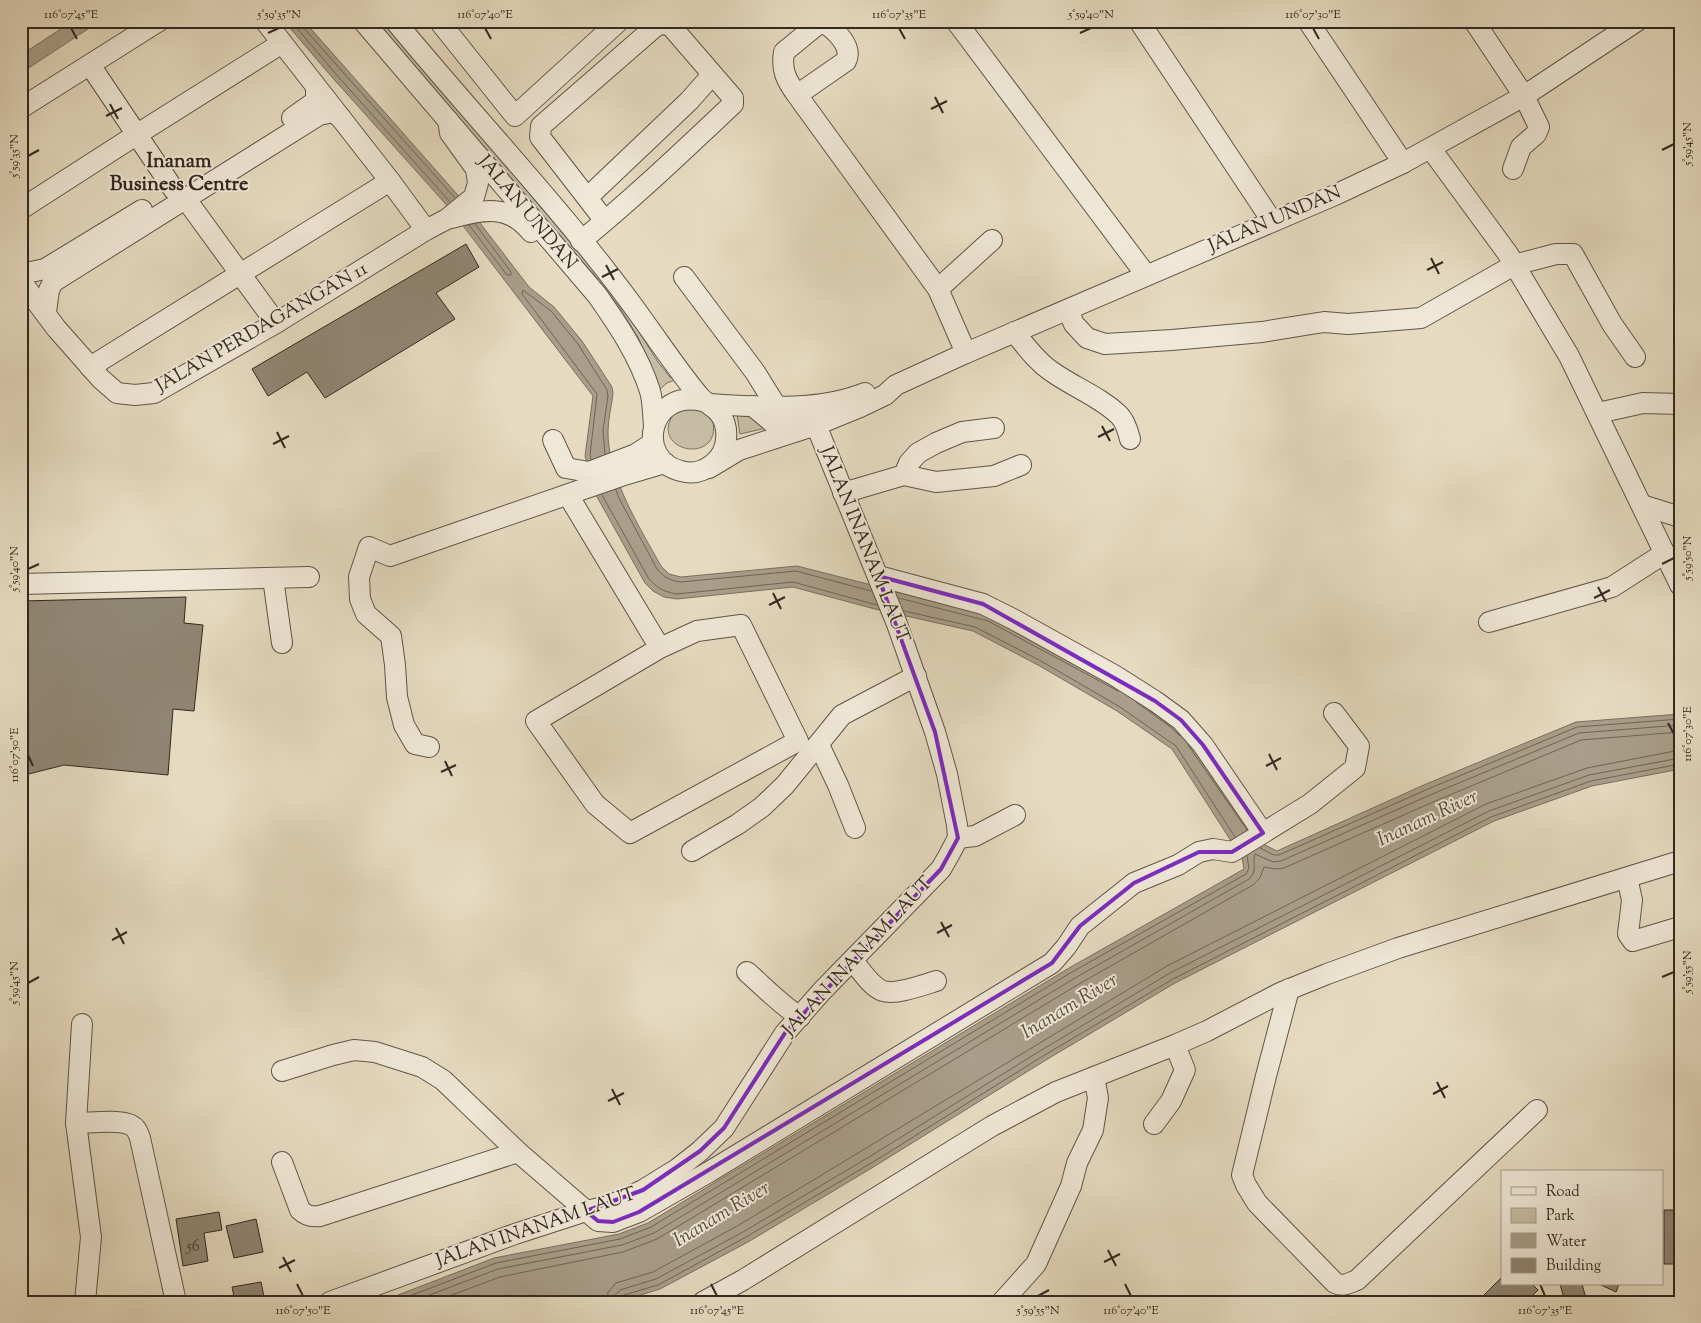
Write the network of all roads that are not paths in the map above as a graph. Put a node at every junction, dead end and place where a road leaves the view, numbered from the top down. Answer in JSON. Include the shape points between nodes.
{"nodes":[{"id":1,"x":159,"y":21,"type":"edge"},
{"id":2,"x":265,"y":21,"type":"edge"},
{"id":3,"x":363,"y":21,"type":"edge"},
{"id":4,"x":395,"y":21,"type":"edge"},
{"id":5,"x":439,"y":21,"type":"edge"},
{"id":6,"x":620,"y":21,"type":"edge"},
{"id":7,"x":956,"y":21,"type":"edge"},
{"id":8,"x":1139,"y":21,"type":"edge"},
{"id":9,"x":1308,"y":21,"type":"edge"},
{"id":10,"x":1474,"y":21,"type":"edge"},
{"id":11,"x":1636,"y":21,"type":"edge"},
{"id":12,"x":282,"y":43,"type":"junction"},
{"id":13,"x":90,"y":65,"type":"junction"},
{"id":14,"x":712,"y":75,"type":"junction"},
{"id":15,"x":316,"y":87,"type":"junction"},
{"id":16,"x":797,"y":95,"type":"dead end"},
{"id":17,"x":1524,"y":96,"type":"junction"},
{"id":18,"x":21,"y":108,"type":"edge"},
{"id":19,"x":515,"y":116,"type":"junction"},
{"id":20,"x":340,"y":117,"type":"junction"},
{"id":21,"x":448,"y":120,"type":"junction"},
{"id":22,"x":490,"y":133,"type":"junction"},
{"id":23,"x":136,"y":135,"type":"junction"},
{"id":24,"x":1432,"y":149,"type":"junction"},
{"id":25,"x":1403,"y":163,"type":"junction"},
{"id":26,"x":1513,"y":169,"type":"dead end"},
{"id":27,"x":390,"y":181,"type":"junction"},
{"id":28,"x":180,"y":194,"type":"junction"},
{"id":29,"x":588,"y":197,"type":"junction"},
{"id":30,"x":474,"y":204,"type":"junction"},
{"id":31,"x":21,"y":210,"type":"edge"},
{"id":32,"x":605,"y":221,"type":"junction"},
{"id":33,"x":1272,"y":221,"type":"junction"},
{"id":34,"x":426,"y":230,"type":"junction"},
{"id":35,"x":992,"y":240,"type":"dead end"},
{"id":36,"x":581,"y":241,"type":"junction"},
{"id":37,"x":1514,"y":265,"type":"junction"},
{"id":38,"x":21,"y":274,"type":"edge"},
{"id":39,"x":240,"y":274,"type":"junction"},
{"id":40,"x":1146,"y":275,"type":"junction"},
{"id":41,"x":684,"y":277,"type":"dead end"},
{"id":42,"x":21,"y":281,"type":"edge"},
{"id":43,"x":590,"y":288,"type":"junction"},
{"id":44,"x":938,"y":289,"type":"junction"},
{"id":45,"x":1068,"y":310,"type":"junction"},
{"id":46,"x":46,"y":312,"type":"junction"},
{"id":47,"x":276,"y":323,"type":"junction"},
{"id":48,"x":1014,"y":332,"type":"junction"},
{"id":49,"x":966,"y":353,"type":"junction"},
{"id":50,"x":1635,"y":357,"type":"dead end"},
{"id":51,"x":90,"y":367,"type":"junction"},
{"id":52,"x":896,"y":385,"type":"junction"},
{"id":53,"x":706,"y":402,"type":"junction"},
{"id":54,"x":1680,"y":404,"type":"edge"},
{"id":55,"x":753,"y":406,"type":"junction"},
{"id":56,"x":776,"y":406,"type":"junction"},
{"id":57,"x":1598,"y":413,"type":"junction"},
{"id":58,"x":816,"y":425,"type":"junction"},
{"id":59,"x":994,"y":428,"type":"dead end"},
{"id":60,"x":654,"y":434,"type":"junction"},
{"id":61,"x":1130,"y":439,"type":"dead end"},
{"id":62,"x":553,"y":440,"type":"dead end"},
{"id":63,"x":665,"y":463,"type":"junction"},
{"id":64,"x":1020,"y":465,"type":"dead end"},
{"id":65,"x":709,"y":468,"type":"junction"},
{"id":66,"x":620,"y":469,"type":"junction"},
{"id":67,"x":904,"y":475,"type":"junction"},
{"id":68,"x":590,"y":479,"type":"junction"},
{"id":69,"x":843,"y":493,"type":"junction"},
{"id":70,"x":568,"y":495,"type":"junction"},
{"id":71,"x":1642,"y":505,"type":"junction"},
{"id":72,"x":1680,"y":517,"type":"edge"},
{"id":73,"x":1665,"y":553,"type":"junction"},
{"id":74,"x":878,"y":576,"type":"junction"},
{"id":75,"x":309,"y":577,"type":"dead end"},
{"id":76,"x":273,"y":578,"type":"junction"},
{"id":77,"x":21,"y":584,"type":"edge"},
{"id":78,"x":1680,"y":585,"type":"edge"},
{"id":79,"x":1489,"y":622,"type":"dead end"},
{"id":80,"x":282,"y":643,"type":"dead end"},
{"id":81,"x":660,"y":648,"type":"junction"},
{"id":82,"x":916,"y":676,"type":"junction"},
{"id":83,"x":1334,"y":713,"type":"dead end"},
{"id":84,"x":819,"y":745,"type":"junction"},
{"id":85,"x":429,"y":748,"type":"dead end"},
{"id":86,"x":1015,"y":815,"type":"dead end"},
{"id":87,"x":855,"y":828,"type":"dead end"},
{"id":88,"x":1263,"y":833,"type":"junction"},
{"id":89,"x":958,"y":838,"type":"junction"},
{"id":90,"x":692,"y":851,"type":"dead end"},
{"id":91,"x":1680,"y":861,"type":"edge"},
{"id":92,"x":1627,"y":878,"type":"junction"},
{"id":93,"x":1680,"y":927,"type":"edge"},
{"id":94,"x":853,"y":961,"type":"junction"},
{"id":95,"x":747,"y":972,"type":"dead end"},
{"id":96,"x":936,"y":981,"type":"dead end"},
{"id":97,"x":1289,"y":989,"type":"junction"},
{"id":98,"x":800,"y":1017,"type":"junction"},
{"id":99,"x":82,"y":1024,"type":"dead end"},
{"id":100,"x":1175,"y":1045,"type":"junction"},
{"id":101,"x":282,"y":1071,"type":"dead end"},
{"id":102,"x":1094,"y":1077,"type":"junction"},
{"id":103,"x":1537,"y":1110,"type":"dead end"},
{"id":104,"x":76,"y":1123,"type":"junction"},
{"id":105,"x":1154,"y":1124,"type":"dead end"},
{"id":106,"x":518,"y":1152,"type":"junction"},
{"id":107,"x":282,"y":1162,"type":"dead end"},
{"id":108,"x":586,"y":1211,"type":"junction"},
{"id":109,"x":85,"y":1302,"type":"edge"},
{"id":110,"x":176,"y":1302,"type":"edge"},
{"id":111,"x":330,"y":1302,"type":"edge"},
{"id":112,"x":703,"y":1302,"type":"edge"},
{"id":113,"x":1002,"y":1302,"type":"edge"}],
"edges":[{"from":1,"to":13,"type":"street"},
{"from":2,"to":12,"type":"street"},
{"from":3,"to":21,"type":"street","name":"JALAN UNDAN"},
{"from":4,"to":22,"type":"street","name":"JALAN UNDAN"},
{"from":5,"to":19,"type":"street"},
{"from":6,"to":19,"type":"street"},
{"from":7,"to":40,"type":"street"},
{"from":8,"to":33,"type":"street"},
{"from":9,"to":25,"type":"street"},
{"from":10,"to":17,"type":"street"},
{"from":11,"to":17,"type":"street","name":"JALAN UNDAN"},
{"from":12,"to":15,"type":"street"},
{"from":12,"to":23,"type":"street"},
{"from":13,"to":18,"type":"street"},
{"from":13,"to":23,"type":"street"},
{"from":14,"to":29,"type":"street"},
{"from":14,"to":29,"type":"street","via":[[670,25],[656,26],[541,126],[540,137]]},
{"from":14,"to":32,"type":"street","via":[[733,98],[733,104]]},
{"from":15,"to":20,"type":"street"},
{"from":15,"to":28,"type":"street","via":[[316,101]]},
{"from":16,"to":44,"type":"street"},
{"from":17,"to":24,"type":"street","name":"JALAN UNDAN"},
{"from":17,"to":26,"type":"street","via":[[1539,127],[1521,147]]},
{"from":19,"to":22,"type":"street"},
{"from":20,"to":27,"type":"street"},
{"from":20,"to":28,"type":"street","via":[[333,112],[319,115]]},
{"from":21,"to":30,"type":"street","via":[[450,133],[476,169],[478,183]]},
{"from":21,"to":43,"type":"street","name":"JALAN UNDAN"},
{"from":22,"to":36,"type":"street","name":"JALAN UNDAN"},
{"from":23,"to":28,"type":"street"},
{"from":23,"to":31,"type":"street"},
{"from":24,"to":25,"type":"street","name":"JALAN UNDAN"},
{"from":24,"to":37,"type":"street"},
{"from":25,"to":33,"type":"street","name":"JALAN UNDAN"},
{"from":27,"to":34,"type":"street"},
{"from":27,"to":39,"type":"street"},
{"from":28,"to":38,"type":"street","via":[[45,269]]},
{"from":28,"to":39,"type":"street"},
{"from":28,"to":46,"type":"street","via":[[53,282],[48,290]]},
{"from":29,"to":32,"type":"street"},
{"from":30,"to":34,"type":"street","name":"JALAN PERDAGANGAN 11"},
{"from":30,"to":43,"type":"street","via":[[502,211],[525,224],[574,286]]},
{"from":32,"to":36,"type":"street"},
{"from":33,"to":40,"type":"street","name":"JALAN UNDAN"},
{"from":34,"to":47,"type":"street","name":"JALAN PERDAGANGAN 11"},
{"from":35,"to":44,"type":"street"},
{"from":36,"to":53,"type":"street","name":"JALAN UNDAN","via":[[611,277],[675,367]]},
{"from":37,"to":45,"type":"street","via":[[1421,318],[1348,324],[1324,322],[1262,332],[1105,344],[1087,338],[1074,324]]},
{"from":37,"to":50,"type":"street","via":[[1556,254],[1573,254],[1612,324]]},
{"from":37,"to":57,"type":"street","via":[[1569,356]]},
{"from":39,"to":47,"type":"street"},
{"from":39,"to":51,"type":"street"},
{"from":40,"to":45,"type":"street","name":"JALAN UNDAN"},
{"from":41,"to":56,"type":"street","via":[[756,372]]},
{"from":42,"to":46,"type":"street","name":"JALAN PERDAGANGAN 11"},
{"from":43,"to":60,"type":"street","name":"JALAN UNDAN","via":[[614,319],[641,368],[651,392]]},
{"from":44,"to":49,"type":"street"},
{"from":45,"to":48,"type":"street","name":"JALAN UNDAN"},
{"from":46,"to":51,"type":"street","name":"JALAN PERDAGANGAN 11"},
{"from":47,"to":51,"type":"street","name":"JALAN PERDAGANGAN 11","via":[[154,393],[116,393]]},
{"from":48,"to":49,"type":"street","name":"JALAN UNDAN"},
{"from":48,"to":61,"type":"street","via":[[1035,358],[1051,371],[1120,416]]},
{"from":49,"to":52,"type":"street","name":"JALAN UNDAN"},
{"from":52,"to":56,"type":"street","name":"JALAN UNDAN","via":[[834,402]]},
{"from":52,"to":58,"type":"street","name":"JALAN UNDAN","via":[[860,408]]},
{"from":53,"to":55,"type":"street","name":"JALAN UNDAN"},
{"from":53,"to":60,"type":"street","name":"JALAN UNDAN","via":[[685,399],[675,402],[658,416]]},
{"from":53,"to":65,"type":"street","name":"JALAN UNDAN","via":[[719,413],[727,436],[718,460]]},
{"from":54,"to":57,"type":"street","via":[[1643,403]]},
{"from":55,"to":56,"type":"street","name":"JALAN UNDAN"},
{"from":55,"to":58,"type":"street","via":[[772,422],[807,419]]},
{"from":57,"to":71,"type":"street"},
{"from":58,"to":65,"type":"street","name":"JALAN UNDAN","via":[[739,450]]},
{"from":58,"to":69,"type":"street","name":"JALAN INANAM LAUT"},
{"from":59,"to":67,"type":"street","via":[[962,432],[936,443],[918,453]]},
{"from":60,"to":63,"type":"street","name":"JALAN UNDAN","via":[[658,454]]},
{"from":60,"to":66,"type":"street"},
{"from":62,"to":68,"type":"street","via":[[566,468]]},
{"from":63,"to":65,"type":"street","name":"JALAN UNDAN","via":[[674,470],[686,472]]},
{"from":63,"to":66,"type":"street"},
{"from":64,"to":67,"type":"street","via":[[994,476],[936,482]]},
{"from":66,"to":68,"type":"street"},
{"from":67,"to":69,"type":"street"},
{"from":68,"to":70,"type":"street"},
{"from":69,"to":74,"type":"street","name":"JALAN INANAM LAUT"},
{"from":70,"to":81,"type":"street"},
{"from":70,"to":85,"type":"street","via":[[390,556],[369,546],[359,577],[360,599],[366,614],[391,636],[397,697],[404,725],[415,744]]},
{"from":71,"to":72,"type":"street"},
{"from":71,"to":73,"type":"street"},
{"from":73,"to":78,"type":"street"},
{"from":73,"to":79,"type":"street","via":[[1612,587]]},
{"from":74,"to":82,"type":"street","name":"JALAN INANAM LAUT"},
{"from":74,"to":88,"type":"street","via":[[983,604],[1114,675],[1155,701],[1181,720],[1202,744]]},
{"from":75,"to":76,"type":"street"},
{"from":76,"to":77,"type":"street"},
{"from":76,"to":80,"type":"street"},
{"from":81,"to":81,"type":"street","via":[[697,630],[741,625],[798,741],[630,833],[595,804],[536,721]]},
{"from":82,"to":84,"type":"street","via":[[842,715]]},
{"from":82,"to":89,"type":"street","name":"JALAN INANAM LAUT","via":[[947,774]]},
{"from":83,"to":88,"type":"street","via":[[1359,746],[1355,768],[1310,804]]},
{"from":84,"to":87,"type":"street"},
{"from":84,"to":90,"type":"street","via":[[762,806]]},
{"from":86,"to":89,"type":"street","via":[[975,836]]},
{"from":88,"to":108,"type":"street","via":[[1232,852],[1213,849],[1199,852],[1178,865],[1134,883],[1080,926],[1052,963],[638,1212],[613,1222],[598,1221]]},
{"from":89,"to":94,"type":"street","name":"JALAN INANAM LAUT","via":[[941,869]]},
{"from":91,"to":92,"type":"street"},
{"from":92,"to":93,"type":"street","via":[[1632,900],[1628,934],[1633,941]]},
{"from":92,"to":97,"type":"street","via":[[1398,948]]},
{"from":94,"to":96,"type":"street","via":[[883,991],[908,990]]},
{"from":94,"to":98,"type":"street","name":"JALAN INANAM LAUT"},
{"from":95,"to":98,"type":"street","via":[[782,1006]]},
{"from":97,"to":100,"type":"street"},
{"from":97,"to":103,"type":"street","via":[[1242,1175],[1258,1203],[1340,1286],[1357,1280]]},
{"from":98,"to":108,"type":"street","name":"JALAN INANAM LAUT","via":[[784,1033],[724,1128],[700,1151],[644,1190],[609,1206]]},
{"from":99,"to":104,"type":"street"},
{"from":100,"to":102,"type":"street"},
{"from":100,"to":105,"type":"street","via":[[1184,1070],[1171,1101]]},
{"from":101,"to":106,"type":"street","via":[[354,1050],[405,1060],[443,1080]]},
{"from":102,"to":112,"type":"street","via":[[1056,1092],[992,1126]]},
{"from":102,"to":113,"type":"street","via":[[1098,1098],[1093,1130],[1077,1163],[1071,1186],[1036,1264]]},
{"from":104,"to":109,"type":"street","via":[[91,1237]]},
{"from":104,"to":110,"type":"street","via":[[123,1123],[136,1129]]},
{"from":106,"to":107,"type":"street","via":[[312,1217],[300,1210]]},
{"from":106,"to":108,"type":"street"},
{"from":108,"to":111,"type":"street","name":"JALAN INANAM LAUT"}]}
